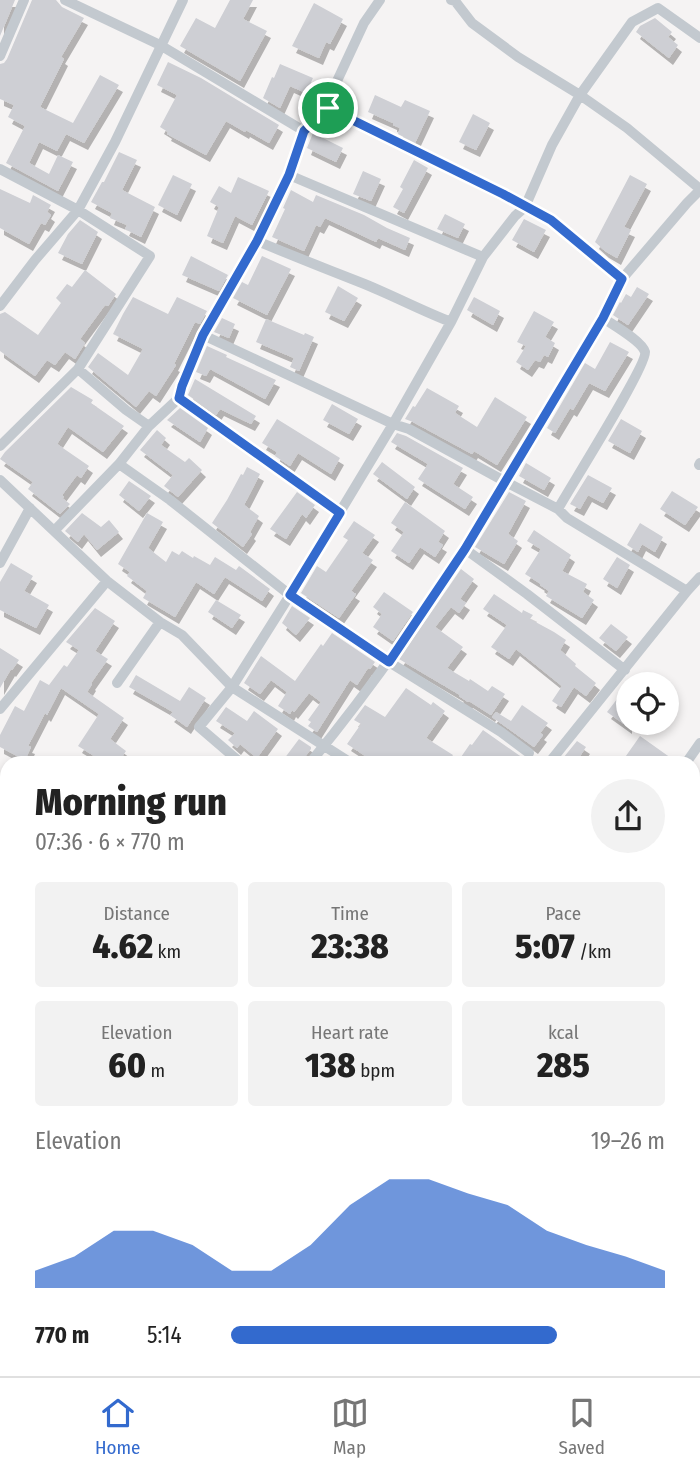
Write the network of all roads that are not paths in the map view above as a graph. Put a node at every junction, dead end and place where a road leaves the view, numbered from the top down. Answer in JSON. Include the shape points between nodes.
{"nodes":[{"id":1,"x":24,"y":0,"type":"edge"},
{"id":2,"x":65,"y":0,"type":"edge"},
{"id":3,"x":183,"y":0,"type":"edge"},
{"id":4,"x":380,"y":0,"type":"edge"},
{"id":5,"x":451,"y":0,"type":"edge"},
{"id":6,"x":700,"y":38,"type":"edge"},
{"id":7,"x":160,"y":45,"type":"junction"},
{"id":8,"x":0,"y":57,"type":"edge"},
{"id":9,"x":580,"y":95,"type":"junction"},
{"id":10,"x":328,"y":108,"type":"junction"},
{"id":11,"x":304,"y":131,"type":"junction"},
{"id":12,"x":0,"y":169,"type":"edge"},
{"id":13,"x":289,"y":175,"type":"junction"},
{"id":14,"x":700,"y":190,"type":"edge"},
{"id":15,"x":525,"y":206,"type":"junction"},
{"id":16,"x":78,"y":210,"type":"junction"},
{"id":17,"x":257,"y":241,"type":"junction"},
{"id":18,"x":483,"y":257,"type":"junction"},
{"id":19,"x":622,"y":279,"type":"junction"},
{"id":20,"x":0,"y":306,"type":"edge"},
{"id":21,"x":603,"y":318,"type":"junction"},
{"id":22,"x":451,"y":322,"type":"junction"},
{"id":23,"x":203,"y":335,"type":"junction"},
{"id":24,"x":78,"y":369,"type":"junction"},
{"id":25,"x":179,"y":398,"type":"junction"},
{"id":26,"x":393,"y":424,"type":"junction"},
{"id":27,"x":149,"y":426,"type":"junction"},
{"id":28,"x":0,"y":446,"type":"edge"},
{"id":29,"x":119,"y":464,"type":"junction"},
{"id":30,"x":0,"y":480,"type":"edge"},
{"id":31,"x":506,"y":482,"type":"junction"},
{"id":32,"x":30,"y":508,"type":"junction"},
{"id":33,"x":558,"y":509,"type":"junction"},
{"id":34,"x":340,"y":513,"type":"junction"},
{"id":35,"x":54,"y":531,"type":"junction"},
{"id":36,"x":465,"y":549,"type":"junction"},
{"id":37,"x":0,"y":563,"type":"edge"},
{"id":38,"x":700,"y":577,"type":"edge"},
{"id":39,"x":107,"y":581,"type":"junction"},
{"id":40,"x":687,"y":591,"type":"junction"},
{"id":41,"x":290,"y":595,"type":"junction"},
{"id":42,"x":160,"y":622,"type":"junction"},
{"id":43,"x":389,"y":662,"type":"junction"},
{"id":44,"x":625,"y":670,"type":"junction"},
{"id":45,"x":117,"y":682,"type":"dead end"},
{"id":46,"x":232,"y":687,"type":"junction"},
{"id":47,"x":0,"y":709,"type":"edge"},
{"id":48,"x":324,"y":746,"type":"junction"},
{"id":49,"x":529,"y":753,"type":"dead end"},
{"id":50,"x":233,"y":756,"type":"edge"},
{"id":51,"x":316,"y":756,"type":"edge"},
{"id":52,"x":340,"y":756,"type":"edge"},
{"id":53,"x":555,"y":756,"type":"edge"}],
"edges":[{"from":1,"to":8,"type":"street"},
{"from":2,"to":7,"type":"street"},
{"from":3,"to":7,"type":"street"},
{"from":4,"to":10,"type":"street","via":[[364,23]]},
{"from":5,"to":9,"type":"street","via":[[472,23],[518,57]]},
{"from":6,"to":9,"type":"street","via":[[658,8],[632,22]]},
{"from":7,"to":11,"type":"street"},
{"from":7,"to":16,"type":"street"},
{"from":9,"to":14,"type":"street"},
{"from":9,"to":15,"type":"street"},
{"from":10,"to":11,"type":"street"},
{"from":10,"to":15,"type":"street"},
{"from":11,"to":13,"type":"street"},
{"from":12,"to":16,"type":"street"},
{"from":13,"to":17,"type":"street"},
{"from":13,"to":18,"type":"street"},
{"from":14,"to":19,"type":"street"},
{"from":15,"to":18,"type":"street"},
{"from":15,"to":19,"type":"street","via":[[551,220]]},
{"from":16,"to":20,"type":"street"},
{"from":16,"to":24,"type":"street","via":[[150,256]]},
{"from":17,"to":22,"type":"street"},
{"from":17,"to":23,"type":"street"},
{"from":18,"to":22,"type":"street"},
{"from":19,"to":21,"type":"street"},
{"from":21,"to":31,"type":"street"},
{"from":21,"to":33,"type":"street","via":[[638,342],[646,355]]},
{"from":22,"to":26,"type":"street"},
{"from":23,"to":25,"type":"street"},
{"from":23,"to":26,"type":"street"},
{"from":24,"to":27,"type":"street"},
{"from":24,"to":28,"type":"street"},
{"from":25,"to":27,"type":"street"},
{"from":25,"to":34,"type":"street"},
{"from":26,"to":31,"type":"street"},
{"from":26,"to":34,"type":"street"},
{"from":27,"to":29,"type":"street"},
{"from":29,"to":35,"type":"street"},
{"from":29,"to":41,"type":"street"},
{"from":30,"to":32,"type":"street"},
{"from":31,"to":33,"type":"street"},
{"from":31,"to":36,"type":"street"},
{"from":32,"to":35,"type":"street"},
{"from":32,"to":37,"type":"street"},
{"from":33,"to":40,"type":"street"},
{"from":34,"to":41,"type":"street"},
{"from":35,"to":39,"type":"street"},
{"from":36,"to":43,"type":"street"},
{"from":36,"to":44,"type":"street"},
{"from":38,"to":40,"type":"street"},
{"from":39,"to":42,"type":"street"},
{"from":39,"to":47,"type":"street"},
{"from":40,"to":44,"type":"street"},
{"from":41,"to":43,"type":"street"},
{"from":41,"to":46,"type":"street"},
{"from":42,"to":45,"type":"street"},
{"from":42,"to":46,"type":"street","via":[[182,635]]},
{"from":43,"to":48,"type":"street"},
{"from":43,"to":49,"type":"street"},
{"from":44,"to":53,"type":"street"},
{"from":46,"to":48,"type":"street"},
{"from":46,"to":50,"type":"street","via":[[199,727]]},
{"from":48,"to":51,"type":"street"},
{"from":48,"to":52,"type":"street"}]}
